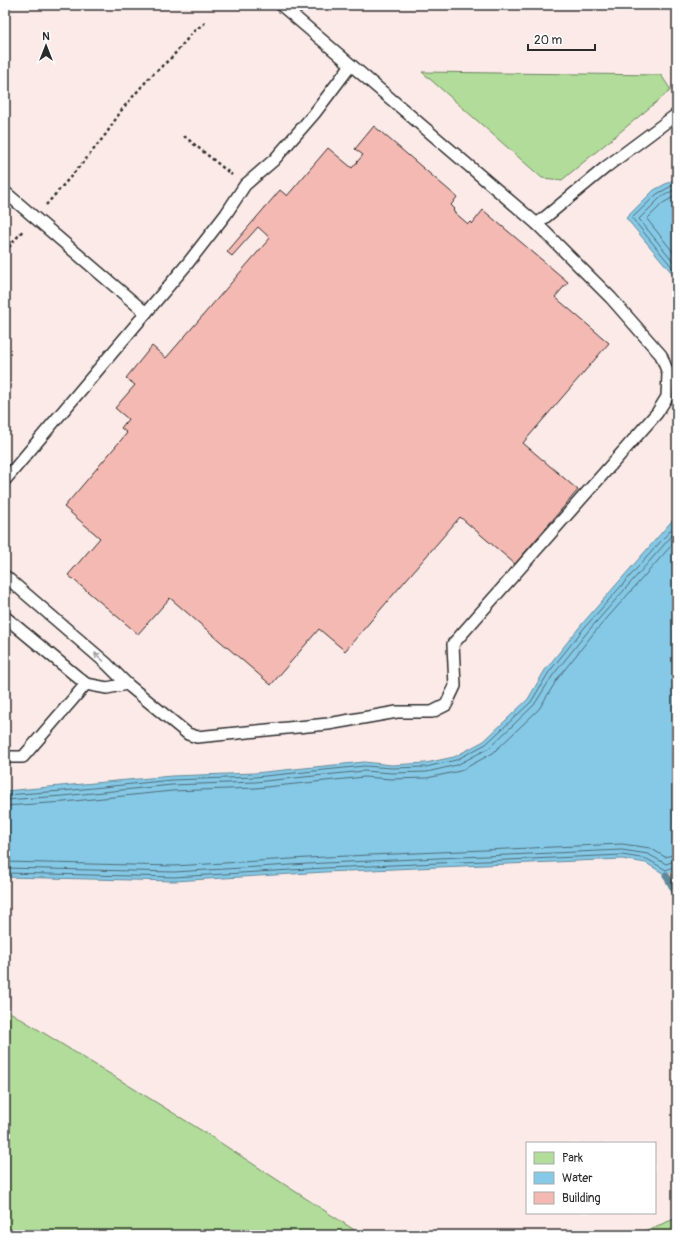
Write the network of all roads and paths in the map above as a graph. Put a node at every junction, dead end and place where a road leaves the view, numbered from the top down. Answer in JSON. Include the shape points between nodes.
{"nodes":[{"id":1,"x":281,"y":5,"type":"edge"},
{"id":2,"x":204,"y":23,"type":"dead end"},
{"id":3,"x":351,"y":65,"type":"junction"},
{"id":4,"x":677,"y":114,"type":"edge"},
{"id":5,"x":184,"y":136,"type":"dead end"},
{"id":6,"x":245,"y":185,"type":"junction"},
{"id":7,"x":5,"y":192,"type":"edge"},
{"id":8,"x":35,"y":217,"type":"junction"},
{"id":9,"x":537,"y":224,"type":"junction"},
{"id":10,"x":5,"y":252,"type":"edge"},
{"id":11,"x":146,"y":313,"type":"junction"},
{"id":12,"x":5,"y":480,"type":"edge"},
{"id":13,"x":5,"y":576,"type":"edge"},
{"id":14,"x":5,"y":617,"type":"edge"},
{"id":15,"x":86,"y":684,"type":"junction"},
{"id":16,"x":127,"y":684,"type":"junction"},
{"id":17,"x":5,"y":757,"type":"edge"}],
"edges":[{"from":1,"to":3,"type":"lane"},
{"from":2,"to":8,"type":"path","via":[[123,108],[86,159]]},
{"from":3,"to":6,"type":"lane","via":[[314,114],[274,160]]},
{"from":3,"to":9,"type":"lane"},
{"from":4,"to":9,"type":"lane","via":[[606,167]]},
{"from":5,"to":6,"type":"path"},
{"from":6,"to":11,"type":"lane","via":[[188,264]]},
{"from":7,"to":8,"type":"lane"},
{"from":8,"to":10,"type":"path"},
{"from":8,"to":11,"type":"lane"},
{"from":9,"to":16,"type":"lane","via":[[611,298],[661,355],[668,373],[667,397],[657,413],[453,644],[455,686],[446,705],[432,712],[397,712],[328,724],[197,737],[188,734]]},
{"from":11,"to":12,"type":"lane"},
{"from":16,"to":13,"type":"lane","one_way":true},
{"from":14,"to":15,"type":"lane"},
{"from":15,"to":16,"type":"lane","via":[[107,688]]},
{"from":15,"to":17,"type":"lane","via":[[23,757]]}]}
